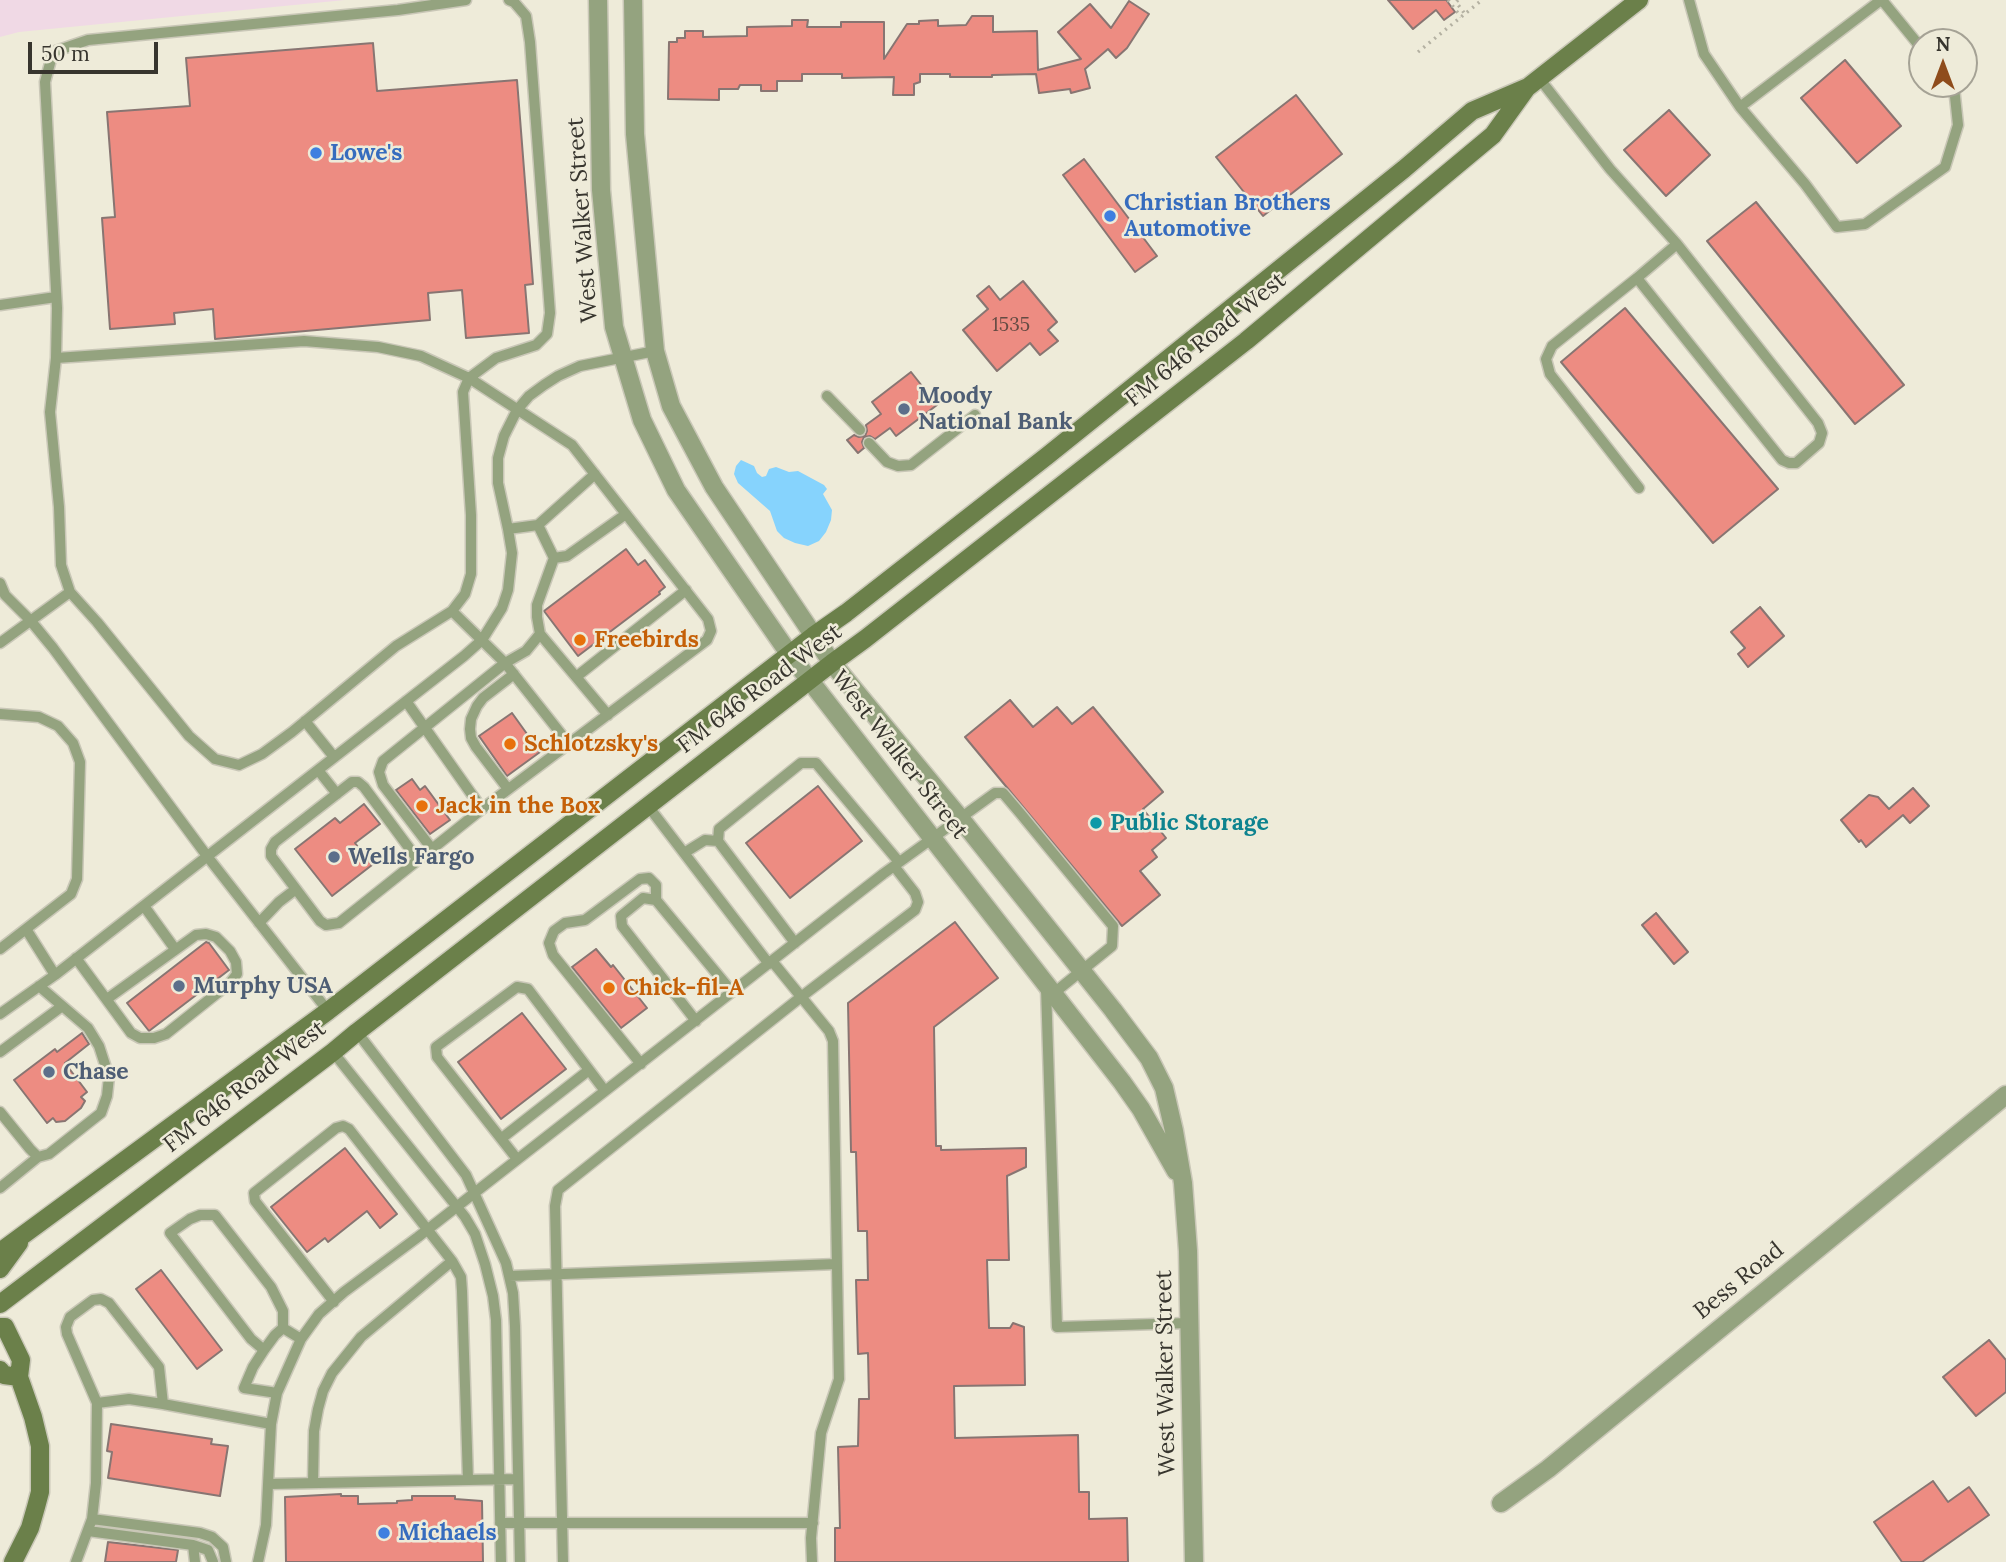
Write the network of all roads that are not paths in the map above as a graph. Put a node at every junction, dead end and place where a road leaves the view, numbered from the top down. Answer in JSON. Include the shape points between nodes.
{"nodes":[{"id":1,"x":466,"y":0,"type":"edge"},
{"id":2,"x":509,"y":0,"type":"edge"},
{"id":3,"x":598,"y":0,"type":"edge"},
{"id":4,"x":633,"y":0,"type":"edge"},
{"id":5,"x":1639,"y":0,"type":"edge"},
{"id":6,"x":1689,"y":0,"type":"edge"},
{"id":7,"x":1882,"y":0,"type":"edge"},
{"id":8,"x":1908,"y":31,"type":"edge"},
{"id":9,"x":1533,"y":83,"type":"junction"},
{"id":10,"x":1955,"y":98,"type":"edge"},
{"id":11,"x":1740,"y":107,"type":"junction"},
{"id":12,"x":1677,"y":244,"type":"junction"},
{"id":13,"x":1637,"y":278,"type":"junction"},
{"id":14,"x":56,"y":297,"type":"junction"},
{"id":15,"x":0,"y":305,"type":"edge"},
{"id":16,"x":655,"y":351,"type":"junction"},
{"id":17,"x":56,"y":358,"type":"junction"},
{"id":18,"x":623,"y":358,"type":"junction"},
{"id":19,"x":469,"y":378,"type":"junction"},
{"id":20,"x":827,"y":396,"type":"dead end"},
{"id":21,"x":517,"y":410,"type":"junction"},
{"id":22,"x":975,"y":415,"type":"dead end"},
{"id":23,"x":860,"y":430,"type":"dead end"},
{"id":24,"x":870,"y":443,"type":"dead end"},
{"id":25,"x":595,"y":474,"type":"junction"},
{"id":26,"x":1639,"y":488,"type":"dead end"},
{"id":27,"x":626,"y":514,"type":"junction"},
{"id":28,"x":538,"y":525,"type":"junction"},
{"id":29,"x":508,"y":529,"type":"junction"},
{"id":30,"x":554,"y":558,"type":"junction"},
{"id":31,"x":0,"y":583,"type":"edge"},
{"id":32,"x":686,"y":590,"type":"junction"},
{"id":33,"x":69,"y":592,"type":"junction"},
{"id":34,"x":452,"y":611,"type":"junction"},
{"id":35,"x":30,"y":620,"type":"junction"},
{"id":36,"x":540,"y":634,"type":"junction"},
{"id":37,"x":813,"y":636,"type":"junction"},
{"id":38,"x":482,"y":640,"type":"junction"},
{"id":39,"x":0,"y":643,"type":"edge"},
{"id":40,"x":790,"y":655,"type":"junction"},
{"id":41,"x":505,"y":663,"type":"junction"},
{"id":42,"x":832,"y":663,"type":"junction"},
{"id":43,"x":514,"y":674,"type":"junction"},
{"id":44,"x":576,"y":677,"type":"junction"},
{"id":45,"x":810,"y":680,"type":"junction"},
{"id":46,"x":406,"y":701,"type":"junction"},
{"id":47,"x":0,"y":714,"type":"edge"},
{"id":48,"x":608,"y":715,"type":"junction"},
{"id":49,"x":305,"y":721,"type":"junction"},
{"id":50,"x":425,"y":728,"type":"junction"},
{"id":51,"x":569,"y":744,"type":"junction"},
{"id":52,"x":334,"y":757,"type":"junction"},
{"id":53,"x":318,"y":770,"type":"junction"},
{"id":54,"x":508,"y":789,"type":"junction"},
{"id":55,"x":337,"y":794,"type":"junction"},
{"id":56,"x":648,"y":806,"type":"junction"},
{"id":57,"x":482,"y":809,"type":"junction"},
{"id":58,"x":960,"y":818,"type":"junction"},
{"id":59,"x":932,"y":838,"type":"junction"},
{"id":60,"x":718,"y":841,"type":"junction"},
{"id":61,"x":432,"y":849,"type":"junction"},
{"id":62,"x":684,"y":853,"type":"junction"},
{"id":63,"x":207,"y":856,"type":"junction"},
{"id":64,"x":418,"y":860,"type":"junction"},
{"id":65,"x":896,"y":864,"type":"junction"},
{"id":66,"x":296,"y":889,"type":"junction"},
{"id":67,"x":656,"y":900,"type":"junction"},
{"id":68,"x":144,"y":906,"type":"junction"},
{"id":69,"x":259,"y":923,"type":"junction"},
{"id":70,"x":26,"y":929,"type":"junction"},
{"id":71,"x":794,"y":943,"type":"junction"},
{"id":72,"x":0,"y":949,"type":"edge"},
{"id":73,"x":176,"y":949,"type":"junction"},
{"id":74,"x":76,"y":958,"type":"junction"},
{"id":75,"x":770,"y":962,"type":"junction"},
{"id":76,"x":1083,"y":971,"type":"junction"},
{"id":77,"x":55,"y":975,"type":"junction"},
{"id":78,"x":39,"y":986,"type":"junction"},
{"id":79,"x":1050,"y":989,"type":"junction"},
{"id":80,"x":732,"y":992,"type":"junction"},
{"id":81,"x":801,"y":997,"type":"junction"},
{"id":82,"x":107,"y":999,"type":"junction"},
{"id":83,"x":61,"y":1007,"type":"junction"},
{"id":84,"x":328,"y":1011,"type":"junction"},
{"id":85,"x":0,"y":1014,"type":"edge"},
{"id":86,"x":696,"y":1021,"type":"junction"},
{"id":87,"x":357,"y":1032,"type":"junction"},
{"id":88,"x":0,"y":1052,"type":"edge"},
{"id":89,"x":333,"y":1052,"type":"junction"},
{"id":90,"x":640,"y":1064,"type":"junction"},
{"id":91,"x":589,"y":1070,"type":"junction"},
{"id":92,"x":605,"y":1091,"type":"junction"},
{"id":93,"x":2006,"y":1095,"type":"edge"},
{"id":94,"x":0,"y":1112,"type":"edge"},
{"id":95,"x":502,"y":1139,"type":"junction"},
{"id":96,"x":38,"y":1157,"type":"junction"},
{"id":97,"x":517,"y":1159,"type":"junction"},
{"id":98,"x":1183,"y":1183,"type":"junction"},
{"id":99,"x":0,"y":1188,"type":"edge"},
{"id":100,"x":474,"y":1192,"type":"junction"},
{"id":101,"x":457,"y":1207,"type":"junction"},
{"id":102,"x":427,"y":1230,"type":"junction"},
{"id":103,"x":21,"y":1236,"type":"junction"},
{"id":104,"x":0,"y":1252,"type":"edge"},
{"id":105,"x":452,"y":1261,"type":"junction"},
{"id":106,"x":837,"y":1264,"type":"junction"},
{"id":107,"x":0,"y":1269,"type":"edge"},
{"id":108,"x":558,"y":1275,"type":"junction"},
{"id":109,"x":509,"y":1276,"type":"junction"},
{"id":110,"x":334,"y":1301,"type":"junction"},
{"id":111,"x":0,"y":1304,"type":"edge"},
{"id":112,"x":1189,"y":1323,"type":"junction"},
{"id":113,"x":0,"y":1327,"type":"edge"},
{"id":114,"x":283,"y":1328,"type":"junction"},
{"id":115,"x":301,"y":1339,"type":"junction"},
{"id":116,"x":264,"y":1350,"type":"junction"},
{"id":117,"x":0,"y":1370,"type":"edge"},
{"id":118,"x":19,"y":1377,"type":"junction"},
{"id":119,"x":277,"y":1393,"type":"junction"},
{"id":120,"x":97,"y":1403,"type":"junction"},
{"id":121,"x":163,"y":1404,"type":"junction"},
{"id":122,"x":271,"y":1424,"type":"junction"},
{"id":123,"x":499,"y":1479,"type":"junction"},
{"id":124,"x":518,"y":1479,"type":"junction"},
{"id":125,"x":468,"y":1480,"type":"junction"},
{"id":126,"x":269,"y":1483,"type":"junction"},
{"id":127,"x":313,"y":1483,"type":"junction"},
{"id":128,"x":1501,"y":1503,"type":"dead end"},
{"id":129,"x":92,"y":1519,"type":"junction"},
{"id":130,"x":500,"y":1523,"type":"junction"},
{"id":131,"x":519,"y":1523,"type":"junction"},
{"id":132,"x":563,"y":1523,"type":"junction"},
{"id":133,"x":813,"y":1523,"type":"junction"},
{"id":134,"x":88,"y":1531,"type":"junction"},
{"id":135,"x":193,"y":1545,"type":"junction"},
{"id":136,"x":13,"y":1562,"type":"edge"},
{"id":137,"x":76,"y":1562,"type":"edge"},
{"id":138,"x":195,"y":1562,"type":"edge"},
{"id":139,"x":213,"y":1562,"type":"edge"},
{"id":140,"x":226,"y":1562,"type":"edge"},
{"id":141,"x":258,"y":1562,"type":"edge"},
{"id":142,"x":500,"y":1562,"type":"edge"},
{"id":143,"x":520,"y":1562,"type":"edge"},
{"id":144,"x":563,"y":1562,"type":"edge"},
{"id":145,"x":812,"y":1562,"type":"edge"},
{"id":146,"x":1194,"y":1562,"type":"edge"}],
"edges":[{"from":1,"to":14,"type":"lane","via":[[88,40],[53,52],[45,82]]},
{"from":2,"to":19,"type":"lane","via":[[526,16],[530,42],[550,313],[547,334],[536,345],[496,358]]},
{"from":3,"to":18,"type":"street","name":"West Walker Street","via":[[601,190],[614,327]]},
{"from":4,"to":16,"type":"street","name":"West Walker Street","via":[[635,134]]},
{"from":5,"to":9,"type":"main road","name":"FM 646 Road West"},
{"from":6,"to":11,"type":"lane","via":[[1704,54]]},
{"from":7,"to":8,"type":"lane"},
{"from":7,"to":11,"type":"lane"},
{"from":9,"to":12,"type":"lane"},
{"from":9,"to":37,"type":"main road","name":"FM 646 Road West","via":[[1472,111],[1047,456]]},
{"from":9,"to":42,"type":"main road","name":"FM 646 Road West","via":[[1493,135],[1246,341]]},
{"from":10,"to":11,"type":"lane","via":[[1958,125],[1945,167],[1865,224],[1836,227]]},
{"from":12,"to":13,"type":"lane"},
{"from":12,"to":13,"type":"lane","via":[[1818,423],[1822,432],[1819,443],[1796,463],[1782,460]]},
{"from":13,"to":26,"type":"lane","via":[[1552,346],[1546,359],[1550,374]]},
{"from":14,"to":15,"type":"lane"},
{"from":14,"to":17,"type":"lane"},
{"from":16,"to":18,"type":"lane"},
{"from":16,"to":37,"type":"street","name":"West Walker Street","via":[[671,406],[714,487]]},
{"from":17,"to":19,"type":"lane","via":[[304,341],[421,356]]},
{"from":17,"to":33,"type":"lane","via":[[50,412],[61,565]]},
{"from":18,"to":21,"type":"lane","via":[[580,366],[558,376]]},
{"from":18,"to":40,"type":"street","name":"West Walker Street","via":[[642,420],[676,490]]},
{"from":19,"to":21,"type":"lane"},
{"from":19,"to":34,"type":"lane","via":[[463,392],[471,574],[465,594]]},
{"from":20,"to":23,"type":"lane"},
{"from":21,"to":25,"type":"lane","via":[[572,444]]},
{"from":21,"to":29,"type":"lane","via":[[498,457]]},
{"from":22,"to":24,"type":"lane","via":[[911,465],[887,461]]},
{"from":25,"to":27,"type":"lane"},
{"from":25,"to":28,"type":"lane"},
{"from":27,"to":30,"type":"lane","via":[[566,556]]},
{"from":27,"to":32,"type":"lane"},
{"from":28,"to":29,"type":"lane"},
{"from":28,"to":30,"type":"lane"},
{"from":29,"to":38,"type":"lane","via":[[512,553],[508,590]]},
{"from":30,"to":36,"type":"lane","via":[[537,605]]},
{"from":31,"to":35,"type":"lane","via":[[5,595]]},
{"from":32,"to":44,"type":"lane"},
{"from":32,"to":48,"type":"lane","via":[[708,619],[708,640]]},
{"from":33,"to":35,"type":"lane"},
{"from":33,"to":49,"type":"lane","via":[[189,736],[215,759],[239,765],[262,754]]},
{"from":34,"to":38,"type":"lane"},
{"from":34,"to":49,"type":"lane","via":[[396,646]]},
{"from":35,"to":39,"type":"lane"},
{"from":35,"to":63,"type":"lane"},
{"from":36,"to":41,"type":"lane","via":[[526,651]]},
{"from":36,"to":44,"type":"lane"},
{"from":37,"to":40,"type":"main road","name":"FM 646 Road West"},
{"from":37,"to":42,"type":"street","name":"West Walker Street"},
{"from":38,"to":41,"type":"lane"},
{"from":38,"to":46,"type":"lane"},
{"from":40,"to":45,"type":"street","name":"West Walker Street"},
{"from":40,"to":84,"type":"main road","name":"FM 646 Road West"},
{"from":41,"to":43,"type":"lane"},
{"from":41,"to":50,"type":"lane"},
{"from":42,"to":45,"type":"main road","name":"FM 646 Road West"},
{"from":42,"to":58,"type":"street","name":"West Walker Street"},
{"from":43,"to":51,"type":"lane"},
{"from":43,"to":54,"type":"lane","via":[[483,698],[470,729],[476,747]]},
{"from":44,"to":48,"type":"lane"},
{"from":45,"to":56,"type":"main road","name":"FM 646 Road West"},
{"from":45,"to":59,"type":"street","name":"West Walker Street"},
{"from":46,"to":50,"type":"lane"},
{"from":46,"to":52,"type":"lane"},
{"from":47,"to":70,"type":"lane","via":[[39,717],[58,726],[73,743],[80,762],[77,879],[71,894]]},
{"from":48,"to":51,"type":"lane"},
{"from":49,"to":52,"type":"lane"},
{"from":50,"to":57,"type":"lane"},
{"from":50,"to":61,"type":"lane","via":[[383,761],[379,772],[383,785]]},
{"from":51,"to":54,"type":"lane"},
{"from":52,"to":53,"type":"lane"},
{"from":53,"to":55,"type":"lane"},
{"from":53,"to":63,"type":"lane"},
{"from":54,"to":57,"type":"lane"},
{"from":55,"to":64,"type":"lane","via":[[358,782]]},
{"from":55,"to":66,"type":"lane","via":[[271,849],[271,856]]},
{"from":56,"to":62,"type":"lane"},
{"from":56,"to":87,"type":"main road","name":"FM 646 Road West"},
{"from":57,"to":61,"type":"lane"},
{"from":58,"to":59,"type":"lane"},
{"from":58,"to":76,"type":"street","name":"West Walker Street"},
{"from":58,"to":76,"type":"lane","via":[[995,793],[1003,793],[1113,926],[1112,946]]},
{"from":59,"to":65,"type":"lane"},
{"from":59,"to":79,"type":"street","name":"West Walker Street"},
{"from":60,"to":62,"type":"lane","via":[[705,840]]},
{"from":60,"to":65,"type":"lane","via":[[719,829],[801,763],[816,763]]},
{"from":60,"to":71,"type":"lane"},
{"from":61,"to":64,"type":"lane"},
{"from":62,"to":75,"type":"lane"},
{"from":63,"to":68,"type":"lane"},
{"from":63,"to":69,"type":"lane"},
{"from":64,"to":66,"type":"lane","via":[[339,923],[320,921]]},
{"from":65,"to":71,"type":"lane"},
{"from":65,"to":81,"type":"lane","via":[[915,893],[915,910]]},
{"from":66,"to":69,"type":"lane"},
{"from":67,"to":80,"type":"lane"},
{"from":67,"to":86,"type":"lane","via":[[643,898],[621,916],[622,926]]},
{"from":67,"to":90,"type":"lane","via":[[656,885],[649,878],[639,878],[585,920],[565,923],[554,931],[549,943],[553,955]]},
{"from":68,"to":73,"type":"lane"},
{"from":68,"to":74,"type":"lane"},
{"from":69,"to":84,"type":"lane"},
{"from":70,"to":72,"type":"lane"},
{"from":70,"to":77,"type":"lane"},
{"from":71,"to":75,"type":"lane"},
{"from":73,"to":82,"type":"lane"},
{"from":73,"to":82,"type":"lane","via":[[196,935],[216,937],[230,951],[237,974],[166,1034],[154,1038],[131,1033]]},
{"from":74,"to":77,"type":"lane"},
{"from":74,"to":82,"type":"lane"},
{"from":75,"to":80,"type":"lane"},
{"from":75,"to":81,"type":"lane"},
{"from":76,"to":79,"type":"lane"},
{"from":76,"to":98,"type":"street","name":"West Walker Street","via":[[1149,1058],[1164,1088]]},
{"from":77,"to":78,"type":"lane"},
{"from":78,"to":83,"type":"lane"},
{"from":78,"to":85,"type":"lane"},
{"from":79,"to":98,"type":"street","name":"West Walker Street","via":[[1141,1109]]},
{"from":79,"to":112,"type":"lane","via":[[1057,1327]]},
{"from":80,"to":86,"type":"lane"},
{"from":81,"to":106,"type":"lane","via":[[833,1041]]},
{"from":81,"to":108,"type":"lane","via":[[558,1190]]},
{"from":83,"to":88,"type":"lane"},
{"from":83,"to":96,"type":"lane","via":[[88,1028],[100,1046],[109,1077],[107,1096],[101,1113],[49,1154]]},
{"from":84,"to":103,"type":"main road","name":"FM 646 Road West"},
{"from":86,"to":90,"type":"lane"},
{"from":87,"to":89,"type":"main road","name":"FM 646 Road West"},
{"from":87,"to":100,"type":"lane","via":[[466,1175]]},
{"from":89,"to":101,"type":"lane"},
{"from":89,"to":111,"type":"main road","name":"FM 646 Road West"},
{"from":90,"to":92,"type":"lane"},
{"from":91,"to":92,"type":"lane"},
{"from":91,"to":95,"type":"lane"},
{"from":91,"to":95,"type":"lane","via":[[528,989],[517,988],[436,1047],[437,1057]]},
{"from":92,"to":97,"type":"lane"},
{"from":93,"to":128,"type":"street","name":"Bess Road"},
{"from":94,"to":96,"type":"lane"},
{"from":95,"to":97,"type":"lane"},
{"from":96,"to":99,"type":"lane"},
{"from":97,"to":100,"type":"lane"},
{"from":98,"to":112,"type":"street","name":"West Walker Street"},
{"from":100,"to":101,"type":"lane"},
{"from":100,"to":109,"type":"lane"},
{"from":101,"to":102,"type":"lane"},
{"from":101,"to":123,"type":"lane","via":[[475,1234],[493,1296]]},
{"from":102,"to":105,"type":"lane"},
{"from":102,"to":110,"type":"lane"},
{"from":102,"to":110,"type":"lane","via":[[349,1129],[335,1128],[254,1192],[255,1200]]},
{"from":103,"to":104,"type":"main road","name":"FM 646 Road West"},
{"from":103,"to":107,"type":"main road"},
{"from":105,"to":125,"type":"lane","via":[[462,1291]]},
{"from":105,"to":127,"type":"lane","via":[[361,1337],[332,1373],[314,1431]]},
{"from":106,"to":108,"type":"lane"},
{"from":106,"to":133,"type":"lane","via":[[839,1380],[821,1433]]},
{"from":108,"to":109,"type":"lane"},
{"from":108,"to":132,"type":"lane"},
{"from":109,"to":124,"type":"lane","via":[[515,1326]]},
{"from":110,"to":115,"type":"lane"},
{"from":112,"to":146,"type":"street","name":"West Walker Street"},
{"from":113,"to":118,"type":"main road","via":[[5,1327],[21,1360]]},
{"from":114,"to":115,"type":"lane"},
{"from":114,"to":116,"type":"lane"},
{"from":114,"to":116,"type":"lane","via":[[284,1311],[271,1287],[215,1215],[200,1215],[170,1233]]},
{"from":115,"to":119,"type":"lane"},
{"from":116,"to":119,"type":"lane","via":[[244,1388]]},
{"from":117,"to":118,"type":"main road"},
{"from":118,"to":136,"type":"main road","via":[[38,1432],[41,1476],[30,1528]]},
{"from":119,"to":122,"type":"lane"},
{"from":120,"to":121,"type":"lane","via":[[129,1399]]},
{"from":120,"to":121,"type":"lane","via":[[66,1327],[70,1317],[101,1299],[112,1306],[159,1367]]},
{"from":120,"to":129,"type":"lane"},
{"from":121,"to":122,"type":"lane"},
{"from":122,"to":126,"type":"lane"},
{"from":123,"to":124,"type":"lane"},
{"from":123,"to":125,"type":"lane"},
{"from":123,"to":130,"type":"lane"},
{"from":124,"to":131,"type":"lane"},
{"from":125,"to":127,"type":"lane"},
{"from":126,"to":127,"type":"lane"},
{"from":126,"to":141,"type":"lane"},
{"from":129,"to":134,"type":"lane"},
{"from":129,"to":140,"type":"lane","via":[[200,1533],[223,1547]]},
{"from":130,"to":131,"type":"lane"},
{"from":130,"to":142,"type":"lane"},
{"from":131,"to":132,"type":"lane"},
{"from":131,"to":143,"type":"lane"},
{"from":132,"to":133,"type":"lane"},
{"from":132,"to":144,"type":"lane"},
{"from":133,"to":145,"type":"lane"},
{"from":134,"to":135,"type":"lane"},
{"from":134,"to":137,"type":"lane"},
{"from":135,"to":138,"type":"lane"},
{"from":135,"to":139,"type":"lane","via":[[208,1550]]}]}
